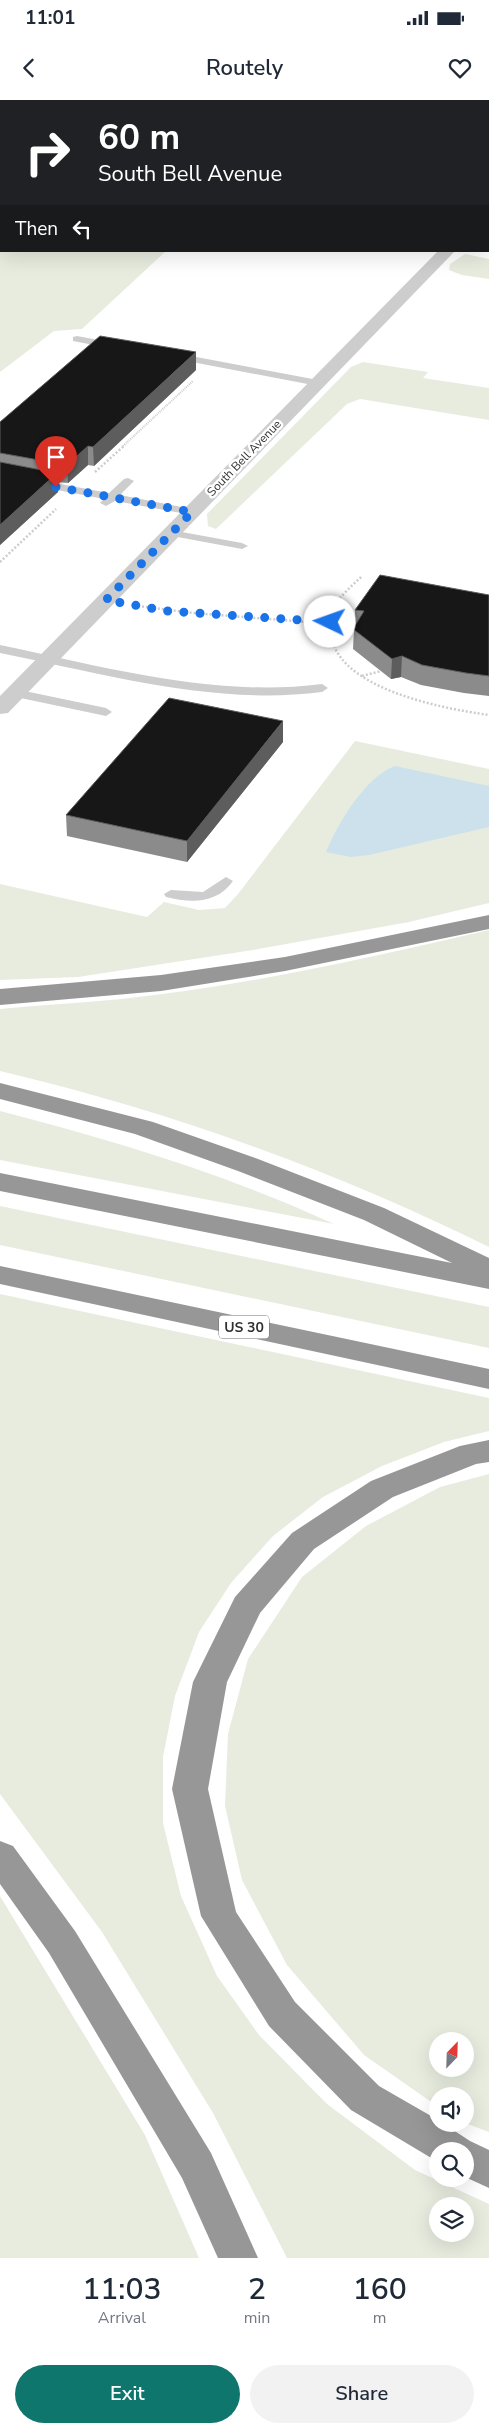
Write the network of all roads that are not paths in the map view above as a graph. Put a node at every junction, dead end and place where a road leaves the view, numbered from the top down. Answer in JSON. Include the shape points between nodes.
{"nodes":[{"id":1,"x":446,"y":252,"type":"edge"},
{"id":2,"x":77,"y":339,"type":"dead end"},
{"id":3,"x":124,"y":347,"type":"edge"},
{"id":4,"x":161,"y":354,"type":"edge"},
{"id":5,"x":318,"y":383,"type":"junction"},
{"id":6,"x":0,"y":476,"type":"edge"},
{"id":7,"x":128,"y":482,"type":"dead end"},
{"id":8,"x":112,"y":497,"type":"junction"},
{"id":9,"x":103,"y":506,"type":"dead end"},
{"id":10,"x":192,"y":512,"type":"junction"},
{"id":11,"x":171,"y":533,"type":"junction"},
{"id":12,"x":242,"y":546,"type":"dead end"},
{"id":13,"x":0,"y":649,"type":"edge"},
{"id":14,"x":48,"y":659,"type":"junction"},
{"id":15,"x":322,"y":688,"type":"dead end"},
{"id":16,"x":6,"y":698,"type":"edge"},
{"id":17,"x":106,"y":712,"type":"dead end"},
{"id":18,"x":226,"y":881,"type":"dead end"},
{"id":19,"x":171,"y":894,"type":"dead end"},
{"id":20,"x":489,"y":922,"type":"edge"},
{"id":21,"x":0,"y":997,"type":"edge"},
{"id":22,"x":3,"y":1091,"type":"edge"},
{"id":23,"x":0,"y":1182,"type":"edge"},
{"id":24,"x":489,"y":1270,"type":"edge"},
{"id":25,"x":0,"y":1275,"type":"edge"},
{"id":26,"x":489,"y":1281,"type":"edge"},
{"id":27,"x":489,"y":1380,"type":"edge"},
{"id":28,"x":489,"y":1451,"type":"edge"},
{"id":29,"x":0,"y":1856,"type":"edge"},
{"id":30,"x":440,"y":2142,"type":"edge"},
{"id":31,"x":474,"y":2162,"type":"edge"},
{"id":32,"x":489,"y":2170,"type":"edge"},
{"id":33,"x":238,"y":2258,"type":"edge"}],
"edges":[{"from":1,"to":5,"type":"street","name":"South Bell Avenue"},
{"from":2,"to":3,"type":"lane"},
{"from":4,"to":5,"type":"lane"},
{"from":5,"to":10,"type":"street","name":"South Bell Avenue"},
{"from":6,"to":8,"type":"lane"},
{"from":7,"to":8,"type":"lane"},
{"from":8,"to":9,"type":"lane"},
{"from":8,"to":10,"type":"lane"},
{"from":10,"to":11,"type":"street","name":"South Bell Avenue"},
{"from":11,"to":12,"type":"lane"},
{"from":11,"to":14,"type":"street","name":"South Bell Avenue"},
{"from":13,"to":14,"type":"lane"},
{"from":14,"to":15,"type":"lane","via":[[217,691],[257,695]]},
{"from":14,"to":16,"type":"street","name":"South Bell Avenue"},
{"from":16,"to":17,"type":"lane"},
{"from":18,"to":19,"type":"lane","via":[[205,897]]},
{"from":20,"to":21,"type":"highway","via":[[276,965],[161,983]]},
{"from":22,"to":24,"type":"highway","via":[[144,1128],[248,1165],[374,1214]]},
{"from":23,"to":26,"type":"highway"},
{"from":25,"to":27,"type":"highway","number":"US 30"},
{"from":28,"to":30,"type":"highway","via":[[471,1454],[382,1489],[303,1540],[247,1606],[210,1682],[190,1789],[219,1916],[282,2014],[365,2098]]},
{"from":29,"to":33,"type":"highway","via":[[62,1942],[197,2166]]},
{"from":31,"to":32,"type":"highway"}]}
